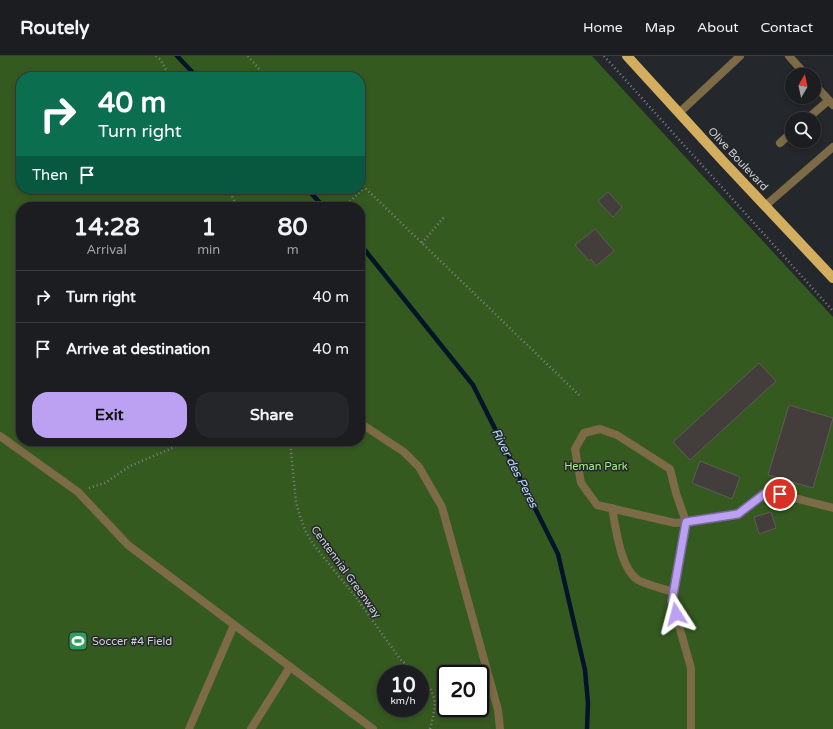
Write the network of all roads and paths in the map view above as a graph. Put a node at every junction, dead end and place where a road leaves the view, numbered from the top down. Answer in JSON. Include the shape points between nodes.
{"nodes":[{"id":1,"x":156,"y":56,"type":"edge"},
{"id":2,"x":248,"y":56,"type":"edge"},
{"id":3,"x":604,"y":56,"type":"edge"},
{"id":4,"x":627,"y":56,"type":"edge"},
{"id":5,"x":740,"y":56,"type":"edge"},
{"id":6,"x":789,"y":56,"type":"edge"},
{"id":7,"x":800,"y":68,"type":"edge"},
{"id":8,"x":167,"y":72,"type":"edge"},
{"id":9,"x":262,"y":72,"type":"edge"},
{"id":10,"x":821,"y":91,"type":"edge"},
{"id":11,"x":831,"y":102,"type":"edge"},
{"id":12,"x":817,"y":112,"type":"edge"},
{"id":13,"x":679,"y":113,"type":"junction"},
{"id":14,"x":785,"y":138,"type":"edge"},
{"id":15,"x":780,"y":143,"type":"dead end"},
{"id":16,"x":833,"y":147,"type":"edge"},
{"id":17,"x":365,"y":189,"type":"edge"},
{"id":18,"x":358,"y":194,"type":"edge"},
{"id":19,"x":349,"y":202,"type":"edge"},
{"id":20,"x":765,"y":206,"type":"junction"},
{"id":21,"x":444,"y":218,"type":"dead end"},
{"id":22,"x":422,"y":243,"type":"junction"},
{"id":23,"x":833,"y":278,"type":"edge"},
{"id":24,"x":833,"y":311,"type":"edge"},
{"id":25,"x":580,"y":396,"type":"dead end"},
{"id":26,"x":365,"y":426,"type":"edge"},
{"id":27,"x":0,"y":436,"type":"edge"},
{"id":28,"x":176,"y":446,"type":"edge"},
{"id":29,"x":290,"y":446,"type":"edge"},
{"id":30,"x":78,"y":492,"type":"junction"},
{"id":31,"x":612,"y":508,"type":"junction"},
{"id":32,"x":833,"y":508,"type":"edge"},
{"id":33,"x":686,"y":522,"type":"junction"},
{"id":34,"x":673,"y":592,"type":"junction"},
{"id":35,"x":234,"y":625,"type":"junction"},
{"id":36,"x":407,"y":665,"type":"edge"},
{"id":37,"x":290,"y":667,"type":"junction"},
{"id":38,"x":429,"y":687,"type":"edge"},
{"id":39,"x":189,"y":729,"type":"edge"},
{"id":40,"x":251,"y":729,"type":"edge"},
{"id":41,"x":373,"y":729,"type":"edge"},
{"id":42,"x":430,"y":729,"type":"edge"},
{"id":43,"x":500,"y":729,"type":"edge"},
{"id":44,"x":691,"y":729,"type":"edge"}],
"edges":[{"from":1,"to":8,"type":"path"},
{"from":2,"to":9,"type":"path"},
{"from":3,"to":24,"type":"path"},
{"from":4,"to":13,"type":"main road","name":"Olive Boulevard"},
{"from":5,"to":13,"type":"street"},
{"from":6,"to":7,"type":"street"},
{"from":10,"to":11,"type":"street"},
{"from":11,"to":12,"type":"street"},
{"from":13,"to":20,"type":"main road","name":"Olive Boulevard"},
{"from":14,"to":15,"type":"street"},
{"from":16,"to":20,"type":"street"},
{"from":17,"to":22,"type":"path"},
{"from":18,"to":19,"type":"path"},
{"from":20,"to":23,"type":"main road","name":"Olive Boulevard"},
{"from":21,"to":22,"type":"path"},
{"from":22,"to":25,"type":"path"},
{"from":26,"to":43,"type":"street","via":[[404,452],[419,467],[442,507],[498,710]]},
{"from":27,"to":30,"type":"street"},
{"from":28,"to":30,"type":"path","via":[[130,466],[104,483]]},
{"from":29,"to":36,"type":"path","name":"Centennial Greenway","via":[[296,502],[306,532]]},
{"from":30,"to":35,"type":"street","via":[[128,545]]},
{"from":31,"to":33,"type":"street","via":[[675,523]]},
{"from":31,"to":33,"type":"street","via":[[597,505],[581,483],[575,449],[584,433],[600,429],[617,435],[670,469]]},
{"from":31,"to":34,"type":"street","via":[[627,569],[638,580]]},
{"from":32,"to":33,"type":"street","via":[[768,491],[738,514]]},
{"from":33,"to":34,"type":"street"},
{"from":34,"to":44,"type":"street","via":[[672,601],[691,668]]},
{"from":35,"to":37,"type":"street"},
{"from":35,"to":39,"type":"street"},
{"from":37,"to":40,"type":"street"},
{"from":37,"to":41,"type":"street"},
{"from":38,"to":42,"type":"path","via":[[435,706]]}]}
